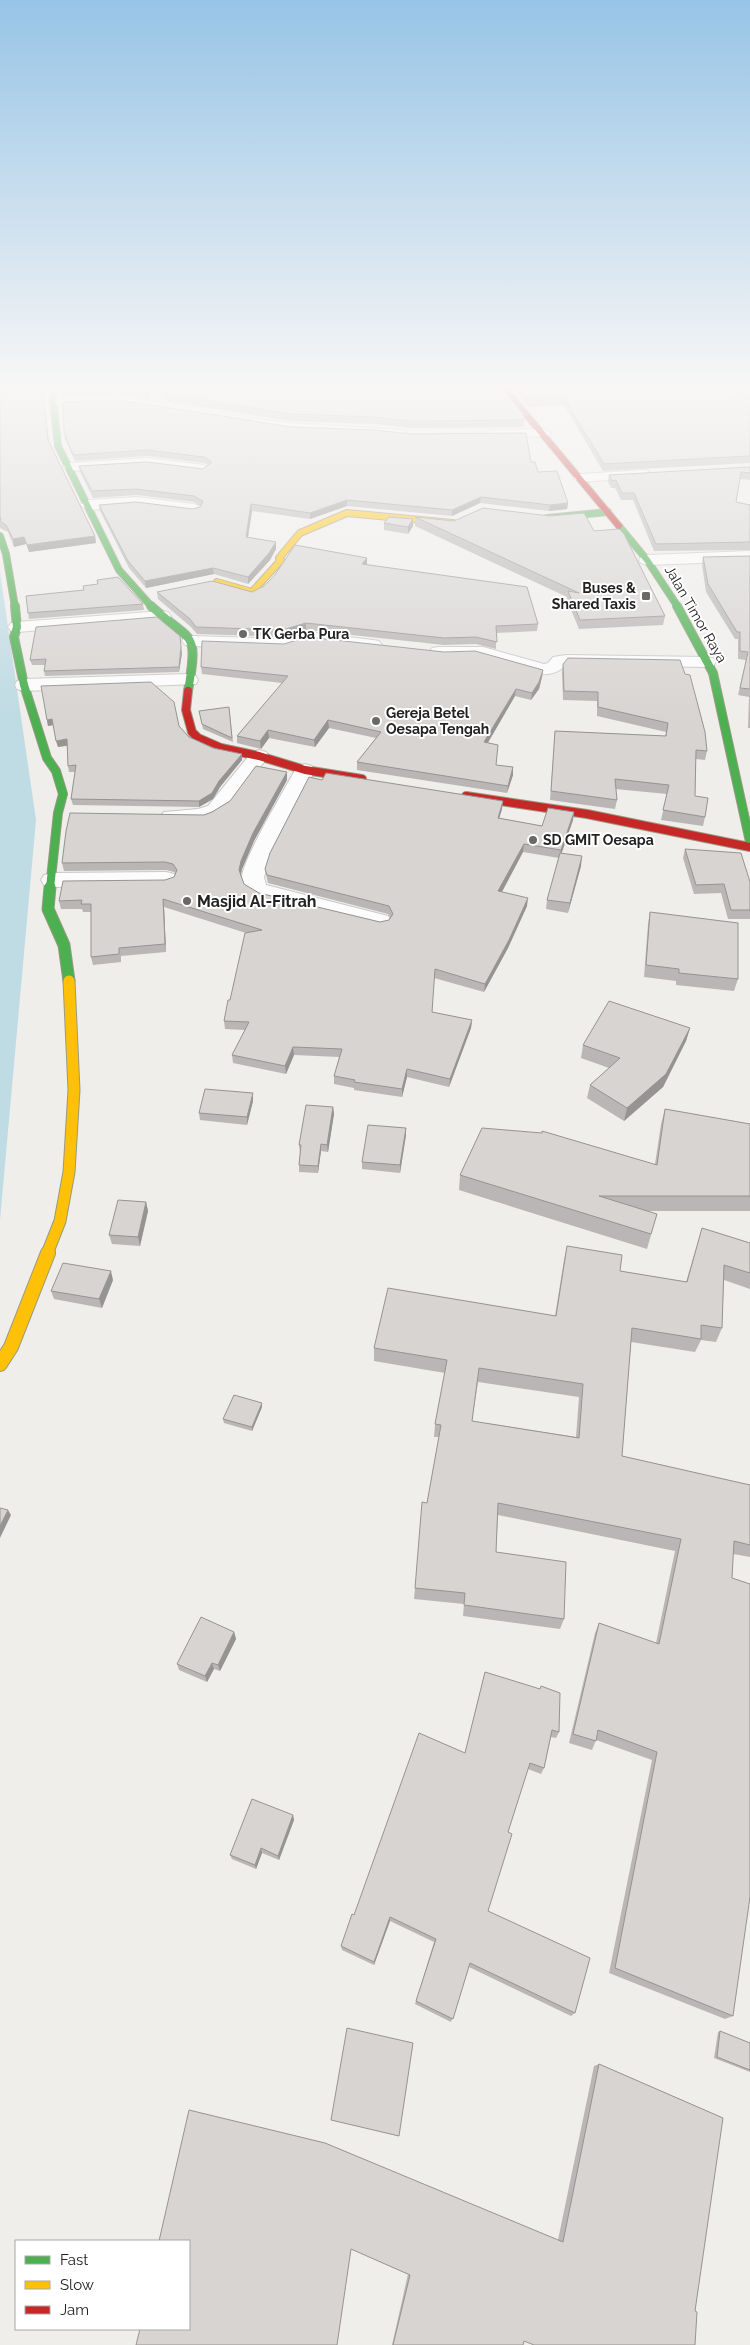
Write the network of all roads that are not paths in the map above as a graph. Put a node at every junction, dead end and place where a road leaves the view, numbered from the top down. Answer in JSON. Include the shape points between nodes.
{"nodes":[{"id":1,"x":85,"y":498,"type":"edge"},
{"id":2,"x":597,"y":498,"type":"edge"},
{"id":3,"x":88,"y":505,"type":"junction"},
{"id":4,"x":194,"y":509,"type":"edge"},
{"id":5,"x":608,"y":512,"type":"junction"},
{"id":6,"x":539,"y":517,"type":"edge"},
{"id":7,"x":463,"y":519,"type":"edge"},
{"id":8,"x":0,"y":536,"type":"edge"},
{"id":9,"x":750,"y":556,"type":"edge"},
{"id":10,"x":647,"y":560,"type":"junction"},
{"id":11,"x":204,"y":583,"type":"edge"},
{"id":12,"x":159,"y":592,"type":"edge"},
{"id":13,"x":141,"y":596,"type":"junction"},
{"id":14,"x":162,"y":616,"type":"junction"},
{"id":15,"x":17,"y":627,"type":"junction"},
{"id":16,"x":192,"y":641,"type":"junction"},
{"id":17,"x":390,"y":647,"type":"edge"},
{"id":18,"x":417,"y":649,"type":"edge"},
{"id":19,"x":707,"y":662,"type":"junction"},
{"id":20,"x":189,"y":680,"type":"junction"},
{"id":21,"x":24,"y":685,"type":"junction"},
{"id":22,"x":259,"y":756,"type":"junction"},
{"id":23,"x":305,"y":770,"type":"junction"},
{"id":24,"x":373,"y":781,"type":"edge"},
{"id":25,"x":455,"y":794,"type":"edge"},
{"id":26,"x":156,"y":816,"type":"edge"},
{"id":27,"x":750,"y":842,"type":"edge"},
{"id":28,"x":750,"y":847,"type":"edge"},
{"id":29,"x":166,"y":879,"type":"edge"},
{"id":30,"x":52,"y":880,"type":"junction"},
{"id":31,"x":380,"y":921,"type":"edge"},
{"id":32,"x":0,"y":1364,"type":"edge"}],
"edges":[{"from":1,"to":3,"type":"main road"},
{"from":2,"to":5,"type":"main road","name":"Jalan Timor Raya"},
{"from":3,"to":4,"type":"street","via":[[137,502]]},
{"from":3,"to":13,"type":"main road","via":[[119,570]]},
{"from":5,"to":6,"type":"main road"},
{"from":5,"to":10,"type":"main road","name":"Jalan Timor Raya"},
{"from":7,"to":11,"type":"main road","via":[[454,523],[347,513],[300,533],[279,558],[281,560],[273,571],[252,592],[214,581]]},
{"from":8,"to":15,"type":"main road","via":[[6,554]]},
{"from":9,"to":10,"type":"street"},
{"from":10,"to":19,"type":"main road","name":"Jalan Timor Raya","via":[[677,604]]},
{"from":12,"to":13,"type":"main road"},
{"from":13,"to":14,"type":"main road"},
{"from":14,"to":15,"type":"street"},
{"from":14,"to":16,"type":"main road"},
{"from":15,"to":21,"type":"main road","via":[[14,638]]},
{"from":16,"to":17,"type":"street","via":[[284,644],[306,637]]},
{"from":16,"to":20,"type":"main road"},
{"from":18,"to":19,"type":"street","via":[[483,652],[549,670],[559,661],[566,660]]},
{"from":19,"to":27,"type":"main road","name":"Jalan Timor Raya","via":[[713,673]]},
{"from":20,"to":21,"type":"street"},
{"from":20,"to":22,"type":"main road","via":[[187,718],[198,738],[221,748]]},
{"from":21,"to":30,"type":"main road","via":[[47,758],[60,782],[68,814]]},
{"from":22,"to":23,"type":"main road"},
{"from":22,"to":26,"type":"street","via":[[215,810],[196,817]]},
{"from":23,"to":24,"type":"main road"},
{"from":23,"to":31,"type":"street","via":[[258,860],[253,877],[256,889]]},
{"from":25,"to":28,"type":"main road","via":[[587,814]]},
{"from":29,"to":30,"type":"street"},
{"from":30,"to":32,"type":"main road","via":[[48,909],[64,945],[72,1022],[74,1090],[69,1172],[60,1221],[11,1347]]}]}
